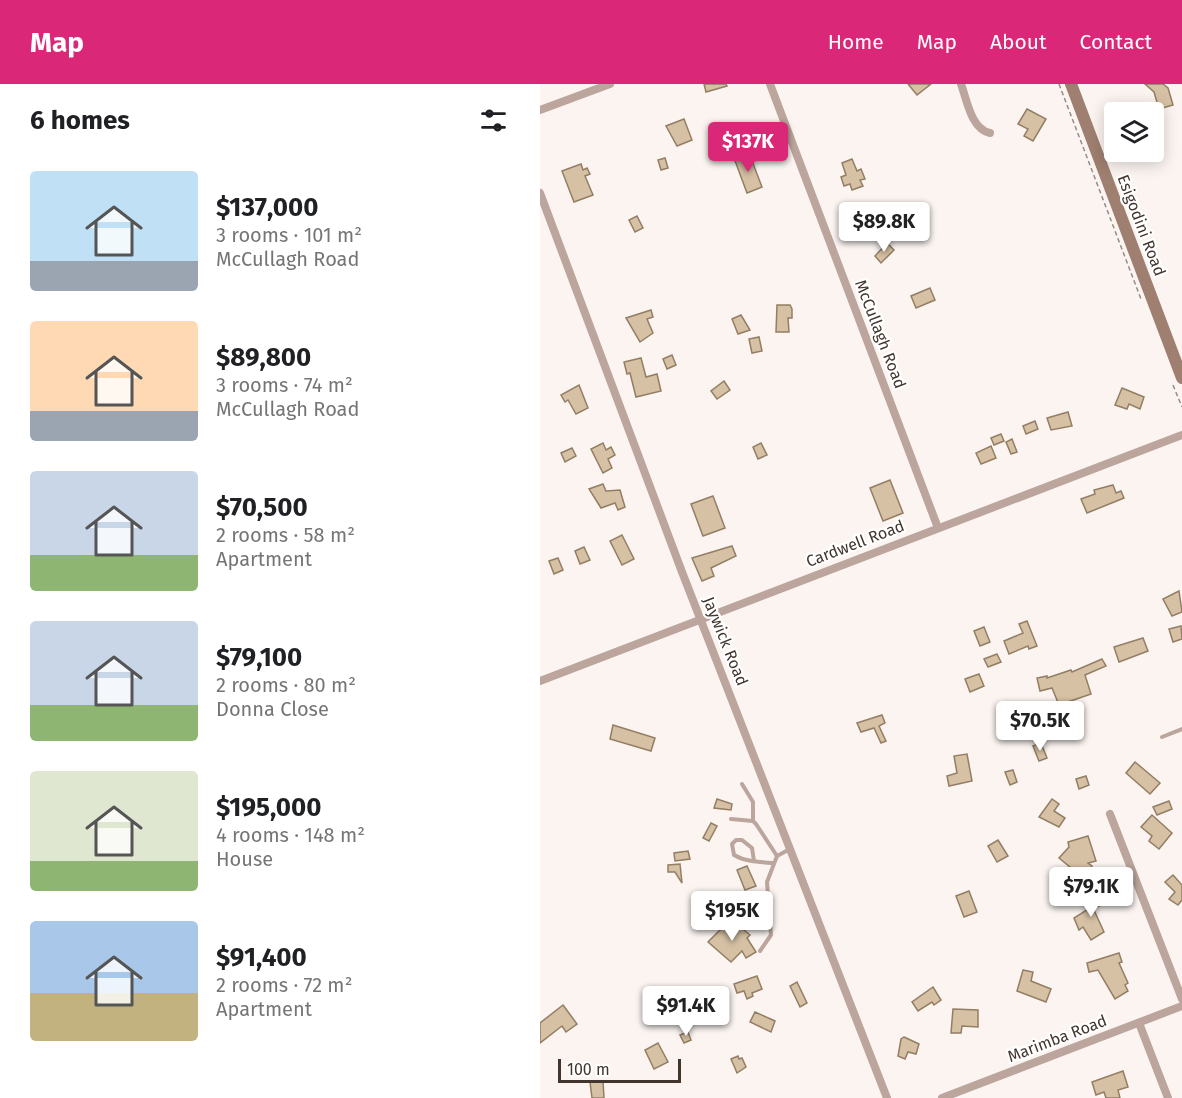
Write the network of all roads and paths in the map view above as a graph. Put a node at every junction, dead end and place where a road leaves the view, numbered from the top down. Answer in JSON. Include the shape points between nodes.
{"nodes":[{"id":1,"x":610,"y":84,"type":"edge"},
{"id":2,"x":770,"y":84,"type":"edge"},
{"id":3,"x":961,"y":84,"type":"edge"},
{"id":4,"x":1059,"y":84,"type":"edge"},
{"id":5,"x":1071,"y":84,"type":"edge"},
{"id":6,"x":540,"y":110,"type":"edge"},
{"id":7,"x":990,"y":133,"type":"dead end"},
{"id":8,"x":540,"y":194,"type":"edge"},
{"id":9,"x":1141,"y":300,"type":"dead end"},
{"id":10,"x":1178,"y":382,"type":"edge"},
{"id":11,"x":1182,"y":407,"type":"edge"},
{"id":12,"x":1182,"y":435,"type":"edge"},
{"id":13,"x":938,"y":528,"type":"junction"},
{"id":14,"x":702,"y":620,"type":"junction"},
{"id":15,"x":540,"y":681,"type":"edge"},
{"id":16,"x":1182,"y":729,"type":"edge"},
{"id":17,"x":1162,"y":737,"type":"dead end"},
{"id":18,"x":742,"y":784,"type":"dead end"},
{"id":19,"x":1110,"y":814,"type":"dead end"},
{"id":20,"x":731,"y":819,"type":"dead end"},
{"id":21,"x":753,"y":821,"type":"junction"},
{"id":22,"x":791,"y":849,"type":"junction"},
{"id":23,"x":777,"y":856,"type":"junction"},
{"id":24,"x":754,"y":861,"type":"junction"},
{"id":25,"x":773,"y":863,"type":"junction"},
{"id":26,"x":760,"y":951,"type":"dead end"},
{"id":27,"x":1182,"y":999,"type":"edge"},
{"id":28,"x":1182,"y":1006,"type":"edge"},
{"id":29,"x":1139,"y":1023,"type":"junction"},
{"id":30,"x":887,"y":1098,"type":"edge"},
{"id":31,"x":942,"y":1098,"type":"edge"},
{"id":32,"x":1168,"y":1098,"type":"edge"}],
"edges":[{"from":1,"to":6,"type":"street"},
{"from":2,"to":13,"type":"street","name":"McCullagh Road"},
{"from":3,"to":7,"type":"street","via":[[976,125],[982,132]]},
{"from":4,"to":9,"type":"path"},
{"from":5,"to":10,"type":"main road","name":"Esigodini Road"},
{"from":8,"to":14,"type":"street","name":"Jaywick Road"},
{"from":10,"to":11,"type":"path"},
{"from":12,"to":13,"type":"street","name":"Cardwell Road"},
{"from":13,"to":14,"type":"street","name":"Cardwell Road"},
{"from":14,"to":15,"type":"street","name":"Cardwell Road"},
{"from":14,"to":22,"type":"street","name":"Jaywick Road"},
{"from":16,"to":17,"type":"lane"},
{"from":18,"to":21,"type":"lane","via":[[753,801]]},
{"from":19,"to":27,"type":"street"},
{"from":20,"to":21,"type":"lane"},
{"from":21,"to":23,"type":"lane"},
{"from":22,"to":23,"type":"lane"},
{"from":22,"to":30,"type":"street","name":"Jaywick Road"},
{"from":23,"to":25,"type":"lane"},
{"from":24,"to":24,"type":"lane","via":[[734,855],[732,844],[742,840],[752,848]]},
{"from":24,"to":25,"type":"lane"},
{"from":25,"to":26,"type":"lane","via":[[767,882],[771,935]]},
{"from":28,"to":29,"type":"street","name":"Marimba Road"},
{"from":29,"to":31,"type":"street","name":"Marimba Road"},
{"from":29,"to":32,"type":"street"}]}
